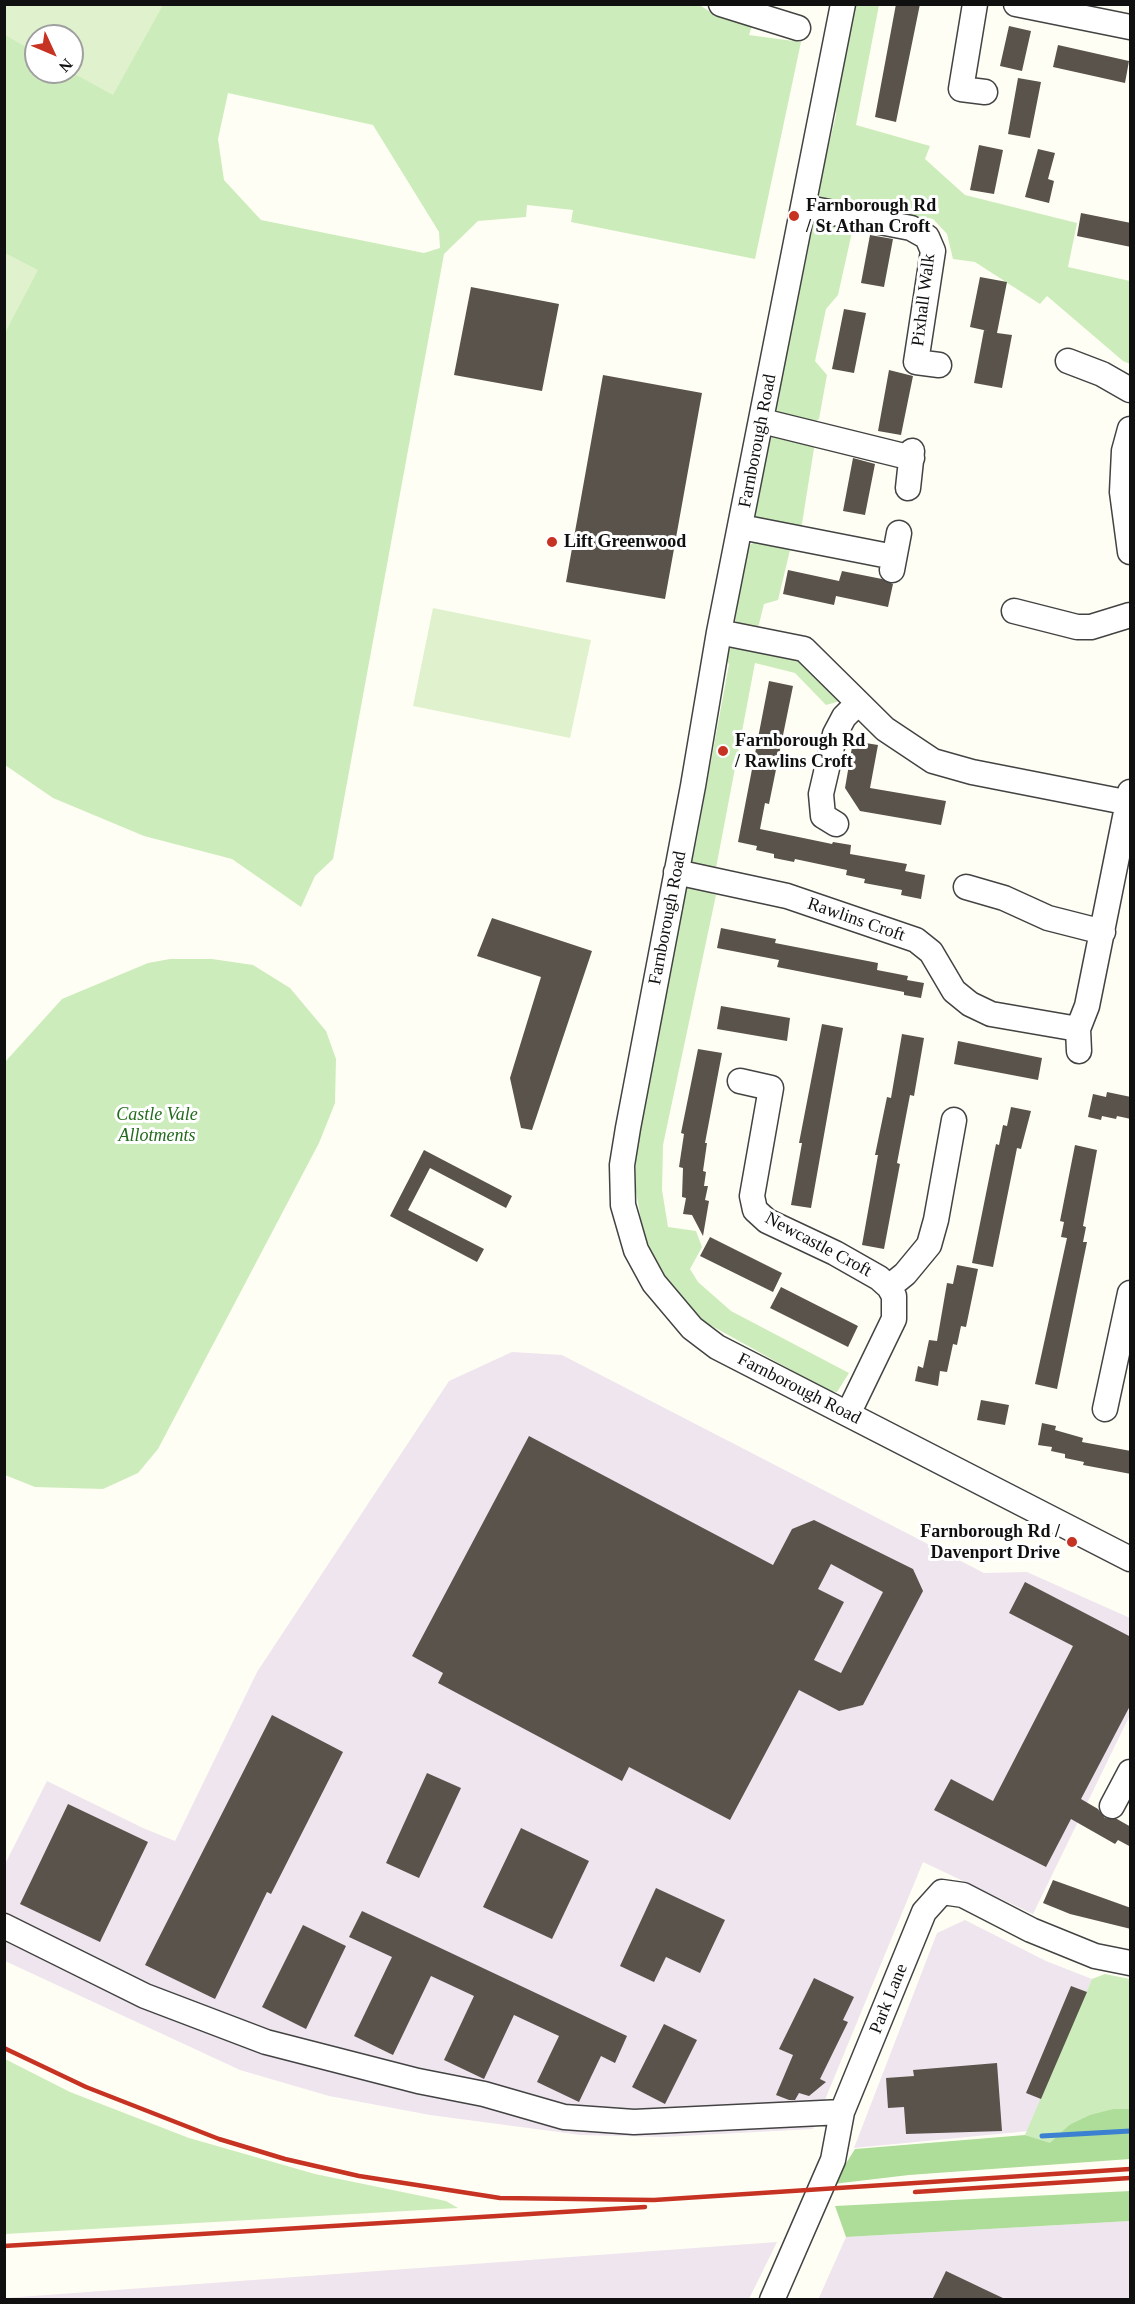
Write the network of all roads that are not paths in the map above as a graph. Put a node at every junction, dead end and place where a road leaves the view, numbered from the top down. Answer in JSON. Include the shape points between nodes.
{"nodes":[{"id":1,"x":721,"y":4,"type":"edge"},
{"id":2,"x":843,"y":4,"type":"edge"},
{"id":3,"x":975,"y":4,"type":"edge"},
{"id":4,"x":1016,"y":4,"type":"edge"},
{"id":5,"x":762,"y":11,"type":"edge"},
{"id":6,"x":1131,"y":27,"type":"edge"},
{"id":7,"x":798,"y":28,"type":"dead end"},
{"id":8,"x":985,"y":92,"type":"dead end"},
{"id":9,"x":803,"y":207,"type":"junction"},
{"id":10,"x":1068,"y":361,"type":"dead end"},
{"id":11,"x":939,"y":365,"type":"dead end"},
{"id":12,"x":1131,"y":390,"type":"edge"},
{"id":13,"x":762,"y":421,"type":"junction"},
{"id":14,"x":1131,"y":429,"type":"edge"},
{"id":15,"x":908,"y":488,"type":"dead end"},
{"id":16,"x":741,"y":527,"type":"junction"},
{"id":17,"x":898,"y":533,"type":"dead end"},
{"id":18,"x":1131,"y":552,"type":"edge"},
{"id":19,"x":1014,"y":610,"type":"dead end"},
{"id":20,"x":1131,"y":615,"type":"edge"},
{"id":21,"x":719,"y":632,"type":"junction"},
{"id":22,"x":857,"y":705,"type":"junction"},
{"id":23,"x":1130,"y":799,"type":"edge"},
{"id":24,"x":836,"y":824,"type":"dead end"},
{"id":25,"x":676,"y":872,"type":"junction"},
{"id":26,"x":966,"y":887,"type":"dead end"},
{"id":27,"x":1103,"y":932,"type":"junction"},
{"id":28,"x":740,"y":1082,"type":"dead end"},
{"id":29,"x":954,"y":1120,"type":"dead end"},
{"id":30,"x":889,"y":1287,"type":"junction"},
{"id":31,"x":1131,"y":1293,"type":"edge"},
{"id":32,"x":1105,"y":1410,"type":"dead end"},
{"id":33,"x":848,"y":1414,"type":"junction"},
{"id":34,"x":1131,"y":1559,"type":"edge"},
{"id":35,"x":1129,"y":1778,"type":"edge"},
{"id":36,"x":1112,"y":1806,"type":"dead end"},
{"id":37,"x":4,"y":1926,"type":"edge"},
{"id":38,"x":1131,"y":1963,"type":"edge"},
{"id":39,"x":842,"y":2112,"type":"junction"},
{"id":40,"x":772,"y":2300,"type":"edge"}],
"edges":[{"from":1,"to":5,"type":"street"},
{"from":2,"to":9,"type":"street","name":"Farnborough Road"},
{"from":3,"to":8,"type":"street","via":[[961,89]]},
{"from":4,"to":6,"type":"street"},
{"from":5,"to":7,"type":"street"},
{"from":9,"to":11,"type":"street","name":"Pixhall Walk","via":[[911,228],[927,237],[933,251],[916,362]]},
{"from":9,"to":13,"type":"street","name":"Farnborough Road"},
{"from":10,"to":12,"type":"street"},
{"from":13,"to":15,"type":"street","via":[[912,455]]},
{"from":13,"to":16,"type":"street","name":"Farnborough Road"},
{"from":14,"to":18,"type":"street","via":[[1124,451],[1122,492]]},
{"from":16,"to":17,"type":"street","via":[[893,564]]},
{"from":16,"to":21,"type":"street","name":"Farnborough Road"},
{"from":19,"to":20,"type":"street","via":[[1077,627],[1091,627]]},
{"from":21,"to":22,"type":"street","via":[[804,649],[819,660]]},
{"from":21,"to":25,"type":"street","name":"Farnborough Road"},
{"from":22,"to":23,"type":"street","via":[[933,761]]},
{"from":22,"to":24,"type":"street","via":[[844,717],[835,734],[821,794],[823,816]]},
{"from":23,"to":27,"type":"street","name":"Rawlins Croft"},
{"from":25,"to":27,"type":"street","name":"Rawlins Croft","via":[[788,896],[910,938],[931,952],[954,991],[970,1004],[1078,1040]]},
{"from":25,"to":33,"type":"street","name":"Farnborough Road","via":[[622,1165],[623,1204],[636,1250],[654,1282],[692,1328],[717,1347]]},
{"from":26,"to":27,"type":"street","via":[[1004,898],[1048,918]]},
{"from":28,"to":30,"type":"street","name":"Newcastle Croft","via":[[771,1088],[752,1196],[755,1210],[767,1221],[835,1253]]},
{"from":29,"to":30,"type":"street","via":[[929,1245]]},
{"from":30,"to":33,"type":"street","via":[[894,1296],[894,1319]]},
{"from":31,"to":32,"type":"street"},
{"from":33,"to":34,"type":"street","name":"Farnborough Road"},
{"from":35,"to":36,"type":"street"},
{"from":37,"to":39,"type":"street","via":[[145,1996],[266,2042],[564,2117],[634,2122]]},
{"from":38,"to":39,"type":"street","name":"Park Lane","via":[[1095,1956],[1031,1930],[963,1895],[942,1892],[924,1912]]},
{"from":39,"to":40,"type":"street","name":"Park Lane","via":[[833,2160]]}]}
